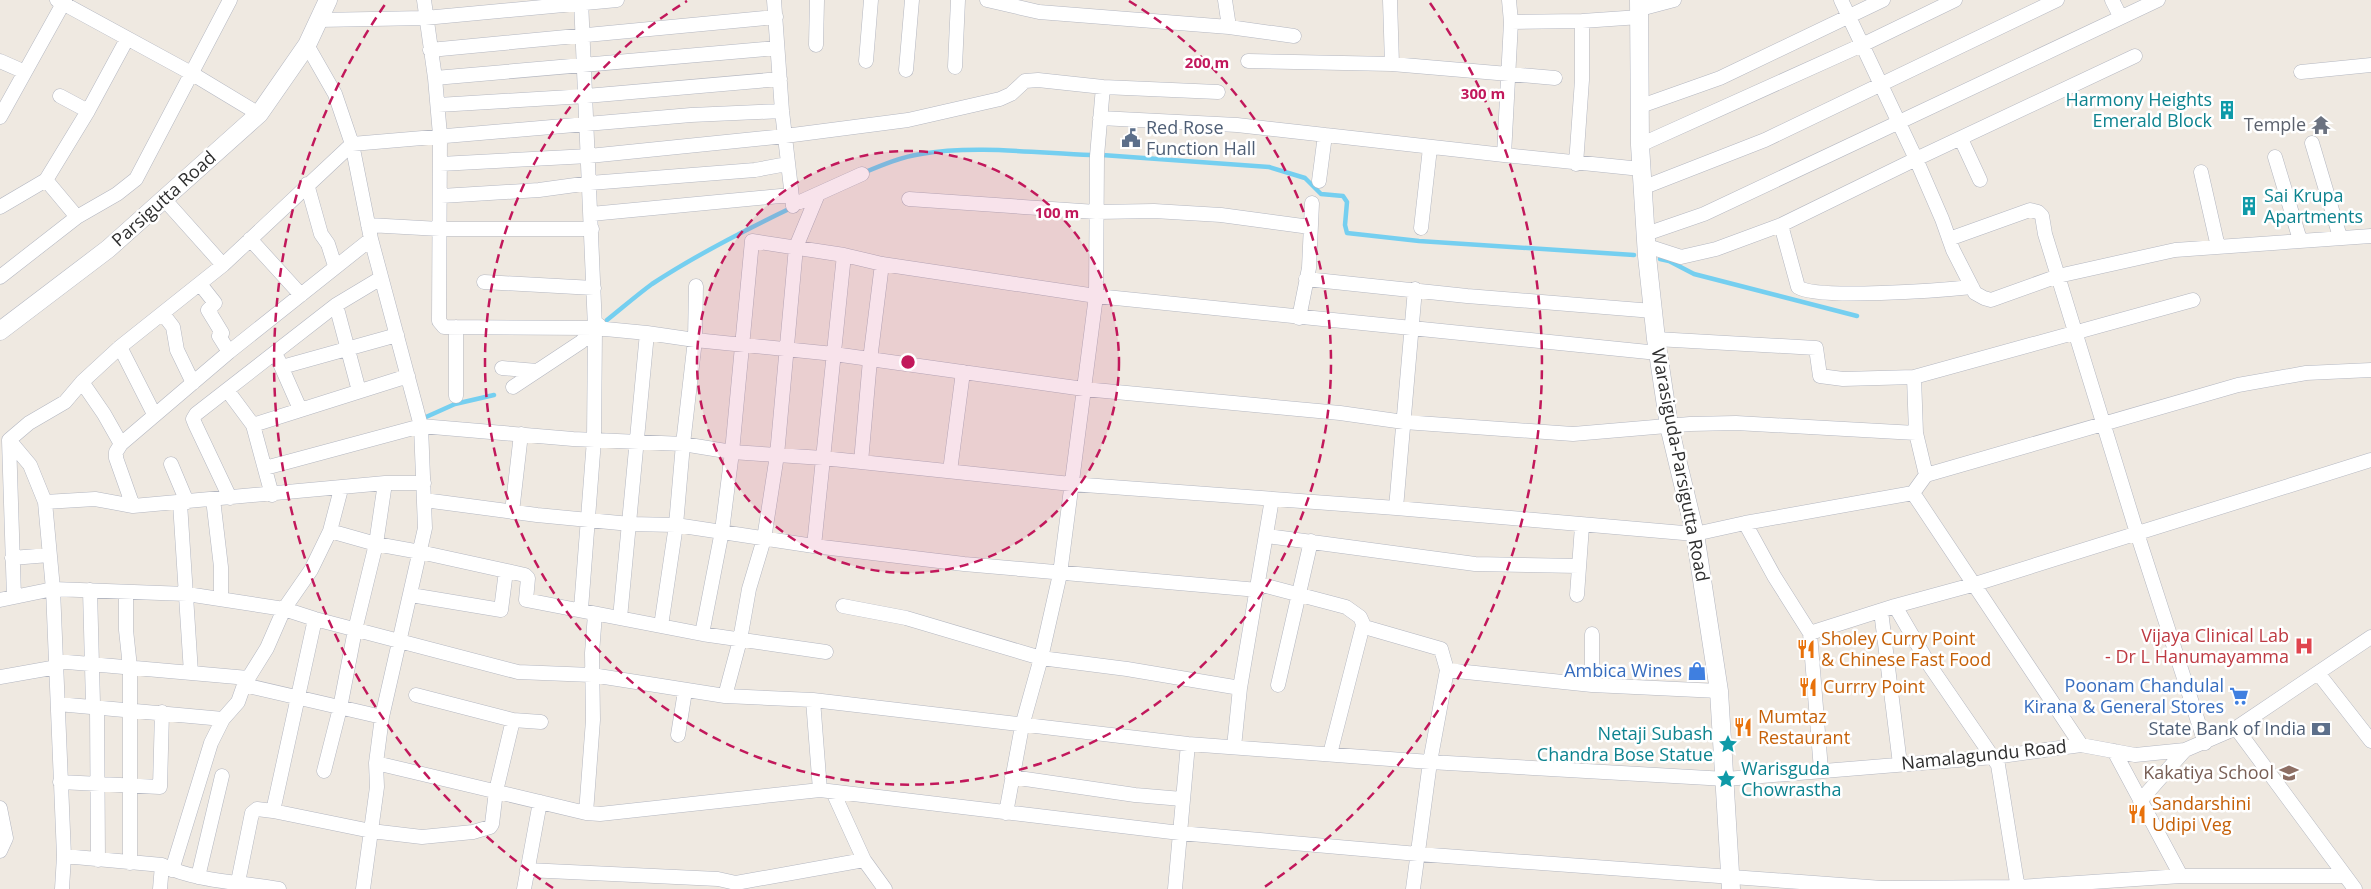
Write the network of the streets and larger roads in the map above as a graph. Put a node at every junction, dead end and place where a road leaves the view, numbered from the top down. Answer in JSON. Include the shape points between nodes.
{"nodes":[{"id":1,"x":230,"y":0,"type":"edge"},
{"id":2,"x":328,"y":0,"type":"edge"},
{"id":3,"x":424,"y":0,"type":"edge"},
{"id":4,"x":617,"y":0,"type":"edge"},
{"id":5,"x":774,"y":0,"type":"edge"},
{"id":6,"x":817,"y":0,"type":"edge"},
{"id":7,"x":871,"y":0,"type":"edge"},
{"id":8,"x":912,"y":0,"type":"edge"},
{"id":9,"x":958,"y":0,"type":"edge"},
{"id":10,"x":987,"y":0,"type":"edge"},
{"id":11,"x":1224,"y":0,"type":"edge"},
{"id":12,"x":1390,"y":0,"type":"edge"},
{"id":13,"x":1509,"y":0,"type":"edge"},
{"id":14,"x":1674,"y":0,"type":"edge"},
{"id":15,"x":1841,"y":0,"type":"edge"},
{"id":16,"x":1883,"y":0,"type":"edge"},
{"id":17,"x":1955,"y":0,"type":"edge"},
{"id":18,"x":2057,"y":0,"type":"edge"},
{"id":19,"x":2112,"y":0,"type":"edge"},
{"id":20,"x":2158,"y":0,"type":"edge"},
{"id":21,"x":62,"y":1,"type":"edge"},
{"id":22,"x":581,"y":2,"type":"edge"},
{"id":23,"x":1038,"y":6,"type":"edge"},
{"id":24,"x":1639,"y":9,"type":"edge"},
{"id":25,"x":2120,"y":16,"type":"junction"},
{"id":26,"x":776,"y":17,"type":"junction"},
{"id":27,"x":425,"y":18,"type":"junction"},
{"id":28,"x":1849,"y":18,"type":"junction"},
{"id":29,"x":318,"y":20,"type":"junction"},
{"id":30,"x":1582,"y":21,"type":"junction"},
{"id":31,"x":1511,"y":22,"type":"junction"},
{"id":32,"x":1228,"y":28,"type":"junction"},
{"id":33,"x":582,"y":35,"type":"junction"},
{"id":34,"x":1294,"y":36,"type":"dead end"},
{"id":35,"x":127,"y":39,"type":"junction"},
{"id":36,"x":307,"y":45,"type":"junction"},
{"id":37,"x":816,"y":45,"type":"dead end"},
{"id":38,"x":1862,"y":45,"type":"junction"},
{"id":39,"x":778,"y":48,"type":"junction"},
{"id":40,"x":430,"y":50,"type":"junction"},
{"id":41,"x":2135,"y":56,"type":"dead end"},
{"id":42,"x":0,"y":61,"type":"edge"},
{"id":43,"x":866,"y":61,"type":"dead end"},
{"id":44,"x":1248,"y":61,"type":"dead end"},
{"id":45,"x":1392,"y":64,"type":"junction"},
{"id":46,"x":585,"y":65,"type":"junction"},
{"id":47,"x":2371,"y":65,"type":"edge"},
{"id":48,"x":955,"y":67,"type":"dead end"},
{"id":49,"x":906,"y":70,"type":"dead end"},
{"id":50,"x":25,"y":72,"type":"junction"},
{"id":51,"x":2301,"y":72,"type":"dead end"},
{"id":52,"x":191,"y":73,"type":"junction"},
{"id":53,"x":1507,"y":73,"type":"junction"},
{"id":54,"x":435,"y":78,"type":"junction"},
{"id":55,"x":1555,"y":78,"type":"dead end"},
{"id":56,"x":780,"y":79,"type":"junction"},
{"id":57,"x":1880,"y":84,"type":"junction"},
{"id":58,"x":1103,"y":87,"type":"junction"},
{"id":59,"x":1218,"y":92,"type":"dead end"},
{"id":60,"x":60,"y":96,"type":"dead end"},
{"id":61,"x":586,"y":96,"type":"junction"},
{"id":62,"x":438,"y":105,"type":"junction"},
{"id":63,"x":1640,"y":106,"type":"junction"},
{"id":64,"x":88,"y":111,"type":"junction"},
{"id":65,"x":782,"y":111,"type":"junction"},
{"id":66,"x":259,"y":114,"type":"junction"},
{"id":67,"x":0,"y":117,"type":"edge"},
{"id":68,"x":1100,"y":118,"type":"junction"},
{"id":69,"x":1898,"y":122,"type":"junction"},
{"id":70,"x":588,"y":124,"type":"junction"},
{"id":71,"x":440,"y":134,"type":"junction"},
{"id":72,"x":1325,"y":135,"type":"junction"},
{"id":73,"x":785,"y":136,"type":"junction"},
{"id":74,"x":1962,"y":139,"type":"junction"},
{"id":75,"x":2312,"y":143,"type":"dead end"},
{"id":76,"x":352,"y":144,"type":"junction"},
{"id":77,"x":1640,"y":145,"type":"junction"},
{"id":78,"x":1430,"y":148,"type":"junction"},
{"id":79,"x":1504,"y":155,"type":"junction"},
{"id":80,"x":589,"y":156,"type":"junction"},
{"id":81,"x":2275,"y":157,"type":"dead end"},
{"id":82,"x":1916,"y":158,"type":"junction"},
{"id":83,"x":440,"y":164,"type":"junction"},
{"id":84,"x":788,"y":164,"type":"junction"},
{"id":85,"x":1576,"y":164,"type":"junction"},
{"id":86,"x":1642,"y":170,"type":"junction"},
{"id":87,"x":2201,"y":172,"type":"dead end"},
{"id":88,"x":862,"y":174,"type":"dead end"},
{"id":89,"x":46,"y":180,"type":"junction"},
{"id":90,"x":1980,"y":180,"type":"dead end"},
{"id":91,"x":1319,"y":181,"type":"dead end"},
{"id":92,"x":590,"y":183,"type":"junction"},
{"id":93,"x":307,"y":184,"type":"junction"},
{"id":94,"x":1642,"y":188,"type":"junction"},
{"id":95,"x":818,"y":194,"type":"junction"},
{"id":96,"x":441,"y":196,"type":"junction"},
{"id":97,"x":164,"y":199,"type":"junction"},
{"id":98,"x":909,"y":199,"type":"dead end"},
{"id":99,"x":795,"y":201,"type":"junction"},
{"id":100,"x":1312,"y":202,"type":"dead end"},
{"id":101,"x":0,"y":207,"type":"edge"},
{"id":102,"x":1096,"y":212,"type":"junction"},
{"id":103,"x":591,"y":214,"type":"junction"},
{"id":104,"x":77,"y":217,"type":"junction"},
{"id":105,"x":368,"y":225,"type":"junction"},
{"id":106,"x":1780,"y":225,"type":"junction"},
{"id":107,"x":1310,"y":227,"type":"junction"},
{"id":108,"x":1421,"y":228,"type":"dead end"},
{"id":109,"x":440,"y":229,"type":"junction"},
{"id":110,"x":592,"y":229,"type":"junction"},
{"id":111,"x":2371,"y":236,"type":"edge"},
{"id":112,"x":2340,"y":237,"type":"junction"},
{"id":113,"x":1949,"y":238,"type":"junction"},
{"id":114,"x":250,"y":239,"type":"junction"},
{"id":115,"x":371,"y":239,"type":"junction"},
{"id":116,"x":1646,"y":240,"type":"junction"},
{"id":117,"x":2300,"y":240,"type":"junction"},
{"id":118,"x":2218,"y":246,"type":"junction"},
{"id":119,"x":796,"y":247,"type":"junction"},
{"id":120,"x":844,"y":256,"type":"junction"},
{"id":121,"x":223,"y":264,"type":"junction"},
{"id":122,"x":882,"y":264,"type":"junction"},
{"id":123,"x":336,"y":266,"type":"junction"},
{"id":124,"x":2058,"y":276,"type":"junction"},
{"id":125,"x":0,"y":277,"type":"edge"},
{"id":126,"x":382,"y":278,"type":"junction"},
{"id":127,"x":1306,"y":279,"type":"junction"},
{"id":128,"x":484,"y":282,"type":"dead end"},
{"id":129,"x":200,"y":284,"type":"junction"},
{"id":130,"x":696,"y":286,"type":"dead end"},
{"id":131,"x":1972,"y":287,"type":"junction"},
{"id":132,"x":594,"y":288,"type":"junction"},
{"id":133,"x":1415,"y":289,"type":"junction"},
{"id":134,"x":301,"y":295,"type":"junction"},
{"id":135,"x":1096,"y":296,"type":"junction"},
{"id":136,"x":2193,"y":300,"type":"dead end"},
{"id":137,"x":336,"y":305,"type":"junction"},
{"id":138,"x":1653,"y":311,"type":"junction"},
{"id":139,"x":163,"y":314,"type":"junction"},
{"id":140,"x":1299,"y":318,"type":"junction"},
{"id":141,"x":601,"y":324,"type":"junction"},
{"id":142,"x":456,"y":327,"type":"junction"},
{"id":143,"x":1412,"y":330,"type":"junction"},
{"id":144,"x":0,"y":331,"type":"edge"},
{"id":145,"x":647,"y":333,"type":"junction"},
{"id":146,"x":397,"y":334,"type":"junction"},
{"id":147,"x":2075,"y":334,"type":"junction"},
{"id":148,"x":695,"y":340,"type":"junction"},
{"id":149,"x":743,"y":345,"type":"junction"},
{"id":150,"x":1657,"y":346,"type":"junction"},
{"id":151,"x":120,"y":347,"type":"junction"},
{"id":152,"x":348,"y":349,"type":"junction"},
{"id":153,"x":786,"y":350,"type":"junction"},
{"id":154,"x":229,"y":352,"type":"junction"},
{"id":155,"x":275,"y":352,"type":"junction"},
{"id":156,"x":834,"y":354,"type":"junction"},
{"id":157,"x":870,"y":360,"type":"junction"},
{"id":158,"x":282,"y":367,"type":"junction"},
{"id":159,"x":502,"y":368,"type":"dead end"},
{"id":160,"x":2371,"y":370,"type":"edge"},
{"id":161,"x":538,"y":371,"type":"junction"},
{"id":162,"x":963,"y":372,"type":"junction"},
{"id":163,"x":408,"y":376,"type":"junction"},
{"id":164,"x":1914,"y":378,"type":"junction"},
{"id":165,"x":82,"y":382,"type":"junction"},
{"id":166,"x":193,"y":383,"type":"junction"},
{"id":167,"x":512,"y":386,"type":"dead end"},
{"id":168,"x":1084,"y":389,"type":"junction"},
{"id":169,"x":227,"y":390,"type":"junction"},
{"id":170,"x":359,"y":391,"type":"junction"},
{"id":171,"x":456,"y":396,"type":"dead end"},
{"id":172,"x":300,"y":409,"type":"junction"},
{"id":173,"x":154,"y":414,"type":"junction"},
{"id":174,"x":1404,"y":422,"type":"junction"},
{"id":175,"x":253,"y":425,"type":"junction"},
{"id":176,"x":2104,"y":425,"type":"junction"},
{"id":177,"x":421,"y":426,"type":"junction"},
{"id":178,"x":1669,"y":426,"type":"junction"},
{"id":179,"x":1916,"y":433,"type":"junction"},
{"id":180,"x":521,"y":434,"type":"junction"},
{"id":181,"x":10,"y":440,"type":"junction"},
{"id":182,"x":594,"y":440,"type":"junction"},
{"id":183,"x":638,"y":442,"type":"junction"},
{"id":184,"x":121,"y":444,"type":"junction"},
{"id":185,"x":682,"y":444,"type":"junction"},
{"id":186,"x":732,"y":452,"type":"junction"},
{"id":187,"x":776,"y":455,"type":"junction"},
{"id":188,"x":823,"y":458,"type":"junction"},
{"id":189,"x":2371,"y":460,"type":"edge"},
{"id":190,"x":861,"y":462,"type":"junction"},
{"id":191,"x":171,"y":464,"type":"dead end"},
{"id":192,"x":265,"y":468,"type":"junction"},
{"id":193,"x":950,"y":471,"type":"junction"},
{"id":194,"x":1926,"y":475,"type":"junction"},
{"id":195,"x":424,"y":482,"type":"junction"},
{"id":196,"x":385,"y":484,"type":"junction"},
{"id":197,"x":1071,"y":484,"type":"junction"},
{"id":198,"x":341,"y":489,"type":"junction"},
{"id":199,"x":1913,"y":493,"type":"junction"},
{"id":200,"x":272,"y":495,"type":"junction"},
{"id":201,"x":230,"y":498,"type":"junction"},
{"id":202,"x":213,"y":499,"type":"junction"},
{"id":203,"x":1272,"y":499,"type":"junction"},
{"id":204,"x":424,"y":500,"type":"junction"},
{"id":205,"x":45,"y":502,"type":"junction"},
{"id":206,"x":184,"y":502,"type":"junction"},
{"id":207,"x":133,"y":506,"type":"junction"},
{"id":208,"x":1396,"y":508,"type":"junction"},
{"id":209,"x":512,"y":512,"type":"junction"},
{"id":210,"x":588,"y":520,"type":"junction"},
{"id":211,"x":1745,"y":523,"type":"junction"},
{"id":212,"x":630,"y":524,"type":"junction"},
{"id":213,"x":676,"y":525,"type":"junction"},
{"id":214,"x":1582,"y":526,"type":"junction"},
{"id":215,"x":330,"y":531,"type":"junction"},
{"id":216,"x":722,"y":531,"type":"junction"},
{"id":217,"x":2137,"y":533,"type":"junction"},
{"id":218,"x":1695,"y":534,"type":"junction"},
{"id":219,"x":1267,"y":536,"type":"junction"},
{"id":220,"x":764,"y":539,"type":"junction"},
{"id":221,"x":1312,"y":540,"type":"junction"},
{"id":222,"x":376,"y":544,"type":"junction"},
{"id":223,"x":814,"y":546,"type":"junction"},
{"id":224,"x":420,"y":552,"type":"junction"},
{"id":225,"x":8,"y":555,"type":"edge"},
{"id":226,"x":49,"y":555,"type":"junction"},
{"id":227,"x":1579,"y":566,"type":"junction"},
{"id":228,"x":506,"y":571,"type":"junction"},
{"id":229,"x":1060,"y":574,"type":"junction"},
{"id":230,"x":1972,"y":585,"type":"junction"},
{"id":231,"x":1258,"y":587,"type":"junction"},
{"id":232,"x":53,"y":589,"type":"junction"},
{"id":233,"x":90,"y":590,"type":"junction"},
{"id":234,"x":126,"y":592,"type":"junction"},
{"id":235,"x":188,"y":594,"type":"junction"},
{"id":236,"x":1300,"y":594,"type":"junction"},
{"id":237,"x":411,"y":595,"type":"junction"},
{"id":238,"x":1577,"y":596,"type":"dead end"},
{"id":239,"x":7,"y":598,"type":"edge"},
{"id":240,"x":221,"y":598,"type":"junction"},
{"id":241,"x":843,"y":606,"type":"dead end"},
{"id":242,"x":1895,"y":606,"type":"junction"},
{"id":243,"x":284,"y":609,"type":"junction"},
{"id":244,"x":581,"y":609,"type":"junction"},
{"id":245,"x":1881,"y":612,"type":"junction"},
{"id":246,"x":595,"y":614,"type":"junction"},
{"id":247,"x":620,"y":618,"type":"junction"},
{"id":248,"x":314,"y":619,"type":"junction"},
{"id":249,"x":661,"y":626,"type":"junction"},
{"id":250,"x":1365,"y":628,"type":"junction"},
{"id":251,"x":355,"y":630,"type":"junction"},
{"id":252,"x":1810,"y":633,"type":"junction"},
{"id":253,"x":702,"y":634,"type":"junction"},
{"id":254,"x":1592,"y":634,"type":"dead end"},
{"id":255,"x":2371,"y":637,"type":"edge"},
{"id":256,"x":740,"y":640,"type":"junction"},
{"id":257,"x":400,"y":641,"type":"junction"},
{"id":258,"x":826,"y":652,"type":"dead end"},
{"id":259,"x":1041,"y":658,"type":"junction"},
{"id":260,"x":93,"y":663,"type":"junction"},
{"id":261,"x":57,"y":664,"type":"junction"},
{"id":262,"x":130,"y":667,"type":"junction"},
{"id":263,"x":1447,"y":670,"type":"junction"},
{"id":264,"x":191,"y":673,"type":"junction"},
{"id":265,"x":2318,"y":673,"type":"junction"},
{"id":266,"x":592,"y":675,"type":"junction"},
{"id":267,"x":0,"y":677,"type":"edge"},
{"id":268,"x":246,"y":681,"type":"junction"},
{"id":269,"x":1278,"y":685,"type":"dead end"},
{"id":270,"x":1592,"y":685,"type":"junction"},
{"id":271,"x":1240,"y":688,"type":"junction"},
{"id":272,"x":685,"y":691,"type":"junction"},
{"id":273,"x":1719,"y":691,"type":"junction"},
{"id":274,"x":416,"y":695,"type":"dead end"},
{"id":275,"x":725,"y":696,"type":"junction"},
{"id":276,"x":298,"y":699,"type":"junction"},
{"id":277,"x":814,"y":700,"type":"junction"},
{"id":278,"x":58,"y":704,"type":"junction"},
{"id":279,"x":97,"y":708,"type":"junction"},
{"id":280,"x":340,"y":708,"type":"junction"},
{"id":281,"x":130,"y":711,"type":"junction"},
{"id":282,"x":162,"y":712,"type":"junction"},
{"id":283,"x":382,"y":717,"type":"junction"},
{"id":284,"x":223,"y":719,"type":"junction"},
{"id":285,"x":513,"y":720,"type":"junction"},
{"id":286,"x":540,"y":722,"type":"dead end"},
{"id":287,"x":1022,"y":726,"type":"junction"},
{"id":288,"x":2236,"y":728,"type":"junction"},
{"id":289,"x":678,"y":735,"type":"dead end"},
{"id":290,"x":2371,"y":741,"type":"edge"},
{"id":291,"x":2205,"y":743,"type":"junction"},
{"id":292,"x":1188,"y":744,"type":"junction"},
{"id":293,"x":2081,"y":745,"type":"junction"},
{"id":294,"x":1234,"y":747,"type":"junction"},
{"id":295,"x":2186,"y":750,"type":"junction"},
{"id":296,"x":2114,"y":751,"type":"junction"},
{"id":297,"x":1330,"y":754,"type":"junction"},
{"id":298,"x":1994,"y":757,"type":"junction"},
{"id":299,"x":1430,"y":762,"type":"junction"},
{"id":300,"x":376,"y":763,"type":"junction"},
{"id":301,"x":1900,"y":764,"type":"junction"},
{"id":302,"x":1821,"y":770,"type":"junction"},
{"id":303,"x":324,"y":771,"type":"dead end"},
{"id":304,"x":222,"y":776,"type":"dead end"},
{"id":305,"x":1012,"y":777,"type":"junction"},
{"id":306,"x":1726,"y":779,"type":"junction"},
{"id":307,"x":60,"y":782,"type":"junction"},
{"id":308,"x":97,"y":783,"type":"junction"},
{"id":309,"x":131,"y":785,"type":"junction"},
{"id":310,"x":496,"y":791,"type":"junction"},
{"id":311,"x":827,"y":791,"type":"junction"},
{"id":312,"x":1182,"y":799,"type":"junction"},
{"id":313,"x":2140,"y":801,"type":"junction"},
{"id":314,"x":540,"y":802,"type":"junction"},
{"id":315,"x":0,"y":808,"type":"edge"},
{"id":316,"x":272,"y":812,"type":"junction"},
{"id":317,"x":586,"y":813,"type":"junction"},
{"id":318,"x":1006,"y":813,"type":"junction"},
{"id":319,"x":370,"y":832,"type":"junction"},
{"id":320,"x":1180,"y":833,"type":"junction"},
{"id":321,"x":0,"y":851,"type":"edge"},
{"id":322,"x":1418,"y":854,"type":"junction"},
{"id":323,"x":64,"y":856,"type":"junction"},
{"id":324,"x":98,"y":860,"type":"junction"},
{"id":325,"x":864,"y":860,"type":"junction"},
{"id":326,"x":130,"y":863,"type":"junction"},
{"id":327,"x":167,"y":868,"type":"junction"},
{"id":328,"x":528,"y":870,"type":"junction"},
{"id":329,"x":2181,"y":876,"type":"junction"},
{"id":330,"x":2345,"y":876,"type":"junction"},
{"id":331,"x":198,"y":877,"type":"junction"},
{"id":332,"x":238,"y":882,"type":"junction"},
{"id":333,"x":1732,"y":883,"type":"edge"},
{"id":334,"x":736,"y":886,"type":"edge"},
{"id":335,"x":2018,"y":888,"type":"edge"},
{"id":336,"x":62,"y":889,"type":"edge"},
{"id":337,"x":160,"y":889,"type":"edge"},
{"id":338,"x":279,"y":889,"type":"edge"},
{"id":339,"x":364,"y":889,"type":"edge"},
{"id":340,"x":524,"y":889,"type":"edge"},
{"id":341,"x":885,"y":889,"type":"edge"},
{"id":342,"x":1175,"y":889,"type":"edge"},
{"id":343,"x":1413,"y":889,"type":"edge"},
{"id":344,"x":2355,"y":889,"type":"edge"}],
"edges":[{"from":1,"to":52,"type":"street"},
{"from":2,"to":29,"type":"street","name":"Parsigutta Road"},
{"from":3,"to":27,"type":"street"},
{"from":4,"to":22,"type":"street"},
{"from":5,"to":26,"type":"street"},
{"from":6,"to":37,"type":"street"},
{"from":7,"to":43,"type":"street"},
{"from":8,"to":49,"type":"street"},
{"from":9,"to":48,"type":"street"},
{"from":10,"to":23,"type":"street"},
{"from":11,"to":32,"type":"street"},
{"from":12,"to":45,"type":"street"},
{"from":13,"to":31,"type":"street"},
{"from":14,"to":24,"type":"street"},
{"from":15,"to":28,"type":"street"},
{"from":16,"to":28,"type":"street"},
{"from":17,"to":38,"type":"street"},
{"from":18,"to":57,"type":"street"},
{"from":19,"to":25,"type":"street"},
{"from":20,"to":25,"type":"street"},
{"from":21,"to":35,"type":"street"},
{"from":21,"to":50,"type":"street"},
{"from":22,"to":27,"type":"street"},
{"from":22,"to":33,"type":"street"},
{"from":23,"to":32,"type":"street"},
{"from":24,"to":30,"type":"street"},
{"from":24,"to":63,"type":"street","name":"Warasiguda-Parsigutta Road"},
{"from":25,"to":69,"type":"street"},
{"from":26,"to":33,"type":"street"},
{"from":26,"to":39,"type":"street"},
{"from":27,"to":29,"type":"street"},
{"from":27,"to":40,"type":"street"},
{"from":28,"to":38,"type":"street"},
{"from":28,"to":63,"type":"street","via":[[1720,78]]},
{"from":29,"to":36,"type":"street","name":"Parsigutta Road"},
{"from":30,"to":31,"type":"street"},
{"from":30,"to":85,"type":"street"},
{"from":31,"to":53,"type":"street"},
{"from":32,"to":34,"type":"street"},
{"from":33,"to":40,"type":"street"},
{"from":33,"to":46,"type":"street"},
{"from":35,"to":52,"type":"street"},
{"from":35,"to":64,"type":"street"},
{"from":36,"to":66,"type":"street","name":"Parsigutta Road"},
{"from":36,"to":76,"type":"street","via":[[335,94]]},
{"from":38,"to":57,"type":"street"},
{"from":38,"to":77,"type":"street"},
{"from":39,"to":46,"type":"street"},
{"from":39,"to":56,"type":"street"},
{"from":40,"to":54,"type":"street"},
{"from":41,"to":74,"type":"street"},
{"from":42,"to":50,"type":"street"},
{"from":44,"to":45,"type":"street"},
{"from":45,"to":53,"type":"street"},
{"from":46,"to":54,"type":"street"},
{"from":46,"to":61,"type":"street"},
{"from":47,"to":51,"type":"street"},
{"from":50,"to":67,"type":"street"},
{"from":52,"to":66,"type":"street"},
{"from":52,"to":104,"type":"street","via":[[136,179]]},
{"from":53,"to":55,"type":"street"},
{"from":53,"to":79,"type":"street"},
{"from":54,"to":62,"type":"street"},
{"from":56,"to":61,"type":"street"},
{"from":56,"to":65,"type":"street"},
{"from":57,"to":69,"type":"street"},
{"from":57,"to":94,"type":"street","via":[[1765,140]]},
{"from":58,"to":59,"type":"street"},
{"from":58,"to":68,"type":"street"},
{"from":58,"to":73,"type":"street","via":[[1024,81],[1011,94],[1000,99],[908,120]]},
{"from":60,"to":64,"type":"street"},
{"from":61,"to":62,"type":"street"},
{"from":61,"to":70,"type":"street"},
{"from":62,"to":71,"type":"street"},
{"from":63,"to":77,"type":"street","name":"Warasiguda-Parsigutta Road"},
{"from":64,"to":89,"type":"street"},
{"from":65,"to":70,"type":"street"},
{"from":65,"to":73,"type":"street"},
{"from":66,"to":97,"type":"street","name":"Parsigutta Road"},
{"from":68,"to":72,"type":"street","via":[[1237,124]]},
{"from":68,"to":102,"type":"street"},
{"from":69,"to":82,"type":"street"},
{"from":69,"to":116,"type":"street"},
{"from":70,"to":71,"type":"street"},
{"from":70,"to":80,"type":"street"},
{"from":71,"to":76,"type":"street"},
{"from":71,"to":83,"type":"street"},
{"from":72,"to":78,"type":"street"},
{"from":72,"to":91,"type":"street"},
{"from":73,"to":80,"type":"street"},
{"from":73,"to":84,"type":"street"},
{"from":74,"to":82,"type":"street"},
{"from":74,"to":90,"type":"street"},
{"from":75,"to":112,"type":"street"},
{"from":76,"to":93,"type":"street"},
{"from":76,"to":105,"type":"street"},
{"from":77,"to":86,"type":"street","name":"Warasiguda-Parsigutta Road"},
{"from":78,"to":79,"type":"street"},
{"from":78,"to":108,"type":"street"},
{"from":79,"to":85,"type":"street"},
{"from":80,"to":83,"type":"street"},
{"from":80,"to":92,"type":"street"},
{"from":81,"to":117,"type":"street"},
{"from":82,"to":106,"type":"street"},
{"from":82,"to":113,"type":"street"},
{"from":83,"to":96,"type":"street"},
{"from":84,"to":92,"type":"street","via":[[755,170]]},
{"from":84,"to":99,"type":"street"},
{"from":85,"to":86,"type":"street"},
{"from":86,"to":94,"type":"street","name":"Warasiguda-Parsigutta Road"},
{"from":87,"to":118,"type":"street"},
{"from":88,"to":95,"type":"street"},
{"from":89,"to":101,"type":"street"},
{"from":89,"to":104,"type":"street"},
{"from":92,"to":96,"type":"street","via":[[539,190]]},
{"from":92,"to":103,"type":"street"},
{"from":93,"to":114,"type":"street"},
{"from":93,"to":123,"type":"street","via":[[321,234]]},
{"from":94,"to":116,"type":"street","name":"Warasiguda-Parsigutta Road"},
{"from":95,"to":99,"type":"street"},
{"from":95,"to":119,"type":"street"},
{"from":96,"to":109,"type":"street"},
{"from":97,"to":121,"type":"street"},
{"from":97,"to":144,"type":"street","name":"Parsigutta Road","via":[[108,249]]},
{"from":98,"to":102,"type":"street"},
{"from":99,"to":103,"type":"street"},
{"from":100,"to":107,"type":"street"},
{"from":102,"to":107,"type":"street","via":[[1222,215]]},
{"from":102,"to":135,"type":"street"},
{"from":103,"to":110,"type":"street"},
{"from":104,"to":125,"type":"street"},
{"from":105,"to":109,"type":"street"},
{"from":105,"to":115,"type":"street"},
{"from":106,"to":116,"type":"street","via":[[1716,249],[1681,257]]},
{"from":106,"to":131,"type":"street","via":[[1798,287],[1803,291],[1911,292]]},
{"from":107,"to":127,"type":"street"},
{"from":109,"to":110,"type":"street"},
{"from":109,"to":142,"type":"street","via":[[439,321],[444,327]]},
{"from":110,"to":132,"type":"street"},
{"from":111,"to":112,"type":"street"},
{"from":112,"to":117,"type":"street"},
{"from":113,"to":124,"type":"street","via":[[2034,210],[2042,216]]},
{"from":113,"to":131,"type":"street"},
{"from":114,"to":121,"type":"street"},
{"from":114,"to":134,"type":"street"},
{"from":115,"to":123,"type":"street"},
{"from":115,"to":126,"type":"street"},
{"from":116,"to":138,"type":"street","name":"Warasiguda-Parsigutta Road"},
{"from":117,"to":118,"type":"street"},
{"from":118,"to":124,"type":"street","via":[[2175,250]]},
{"from":119,"to":120,"type":"street"},
{"from":119,"to":149,"type":"street","via":[[752,241]]},
{"from":119,"to":153,"type":"street"},
{"from":120,"to":122,"type":"street"},
{"from":120,"to":156,"type":"street"},
{"from":121,"to":129,"type":"street"},
{"from":122,"to":135,"type":"street"},
{"from":122,"to":157,"type":"street"},
{"from":123,"to":134,"type":"street"},
{"from":124,"to":131,"type":"street","via":[[1991,300],[1975,293]]},
{"from":124,"to":147,"type":"street"},
{"from":126,"to":137,"type":"street"},
{"from":126,"to":146,"type":"street"},
{"from":127,"to":133,"type":"street"},
{"from":127,"to":140,"type":"street"},
{"from":128,"to":132,"type":"street"},
{"from":129,"to":139,"type":"street"},
{"from":129,"to":154,"type":"street","via":[[215,303],[208,310],[222,333],[218,336]]},
{"from":130,"to":148,"type":"street"},
{"from":132,"to":141,"type":"street"},
{"from":133,"to":138,"type":"street"},
{"from":133,"to":143,"type":"street"},
{"from":134,"to":154,"type":"street"},
{"from":135,"to":140,"type":"street"},
{"from":135,"to":168,"type":"street"},
{"from":136,"to":147,"type":"street"},
{"from":137,"to":152,"type":"street"},
{"from":137,"to":155,"type":"street"},
{"from":138,"to":150,"type":"street","name":"Warasiguda-Parsigutta Road"},
{"from":139,"to":151,"type":"street"},
{"from":139,"to":166,"type":"street","via":[[173,327],[177,350]]},
{"from":140,"to":143,"type":"street"},
{"from":141,"to":142,"type":"street"},
{"from":141,"to":145,"type":"street"},
{"from":141,"to":161,"type":"street"},
{"from":141,"to":182,"type":"street"},
{"from":142,"to":171,"type":"street"},
{"from":143,"to":150,"type":"street"},
{"from":143,"to":174,"type":"street"},
{"from":145,"to":148,"type":"street"},
{"from":145,"to":183,"type":"street"},
{"from":146,"to":152,"type":"street"},
{"from":146,"to":163,"type":"street"},
{"from":147,"to":164,"type":"street"},
{"from":147,"to":176,"type":"street"},
{"from":148,"to":149,"type":"street"},
{"from":148,"to":185,"type":"street"},
{"from":149,"to":153,"type":"street"},
{"from":149,"to":186,"type":"street"},
{"from":150,"to":164,"type":"street","via":[[1816,348],[1820,376],[1843,379]]},
{"from":150,"to":178,"type":"street","name":"Warasiguda-Parsigutta Road"},
{"from":151,"to":165,"type":"street"},
{"from":151,"to":173,"type":"street"},
{"from":152,"to":158,"type":"street"},
{"from":152,"to":170,"type":"street"},
{"from":153,"to":156,"type":"street"},
{"from":153,"to":187,"type":"street"},
{"from":154,"to":166,"type":"street"},
{"from":155,"to":158,"type":"street"},
{"from":155,"to":169,"type":"street"},
{"from":156,"to":157,"type":"street"},
{"from":156,"to":188,"type":"street"},
{"from":157,"to":162,"type":"street"},
{"from":157,"to":190,"type":"street"},
{"from":158,"to":172,"type":"street"},
{"from":159,"to":161,"type":"street"},
{"from":160,"to":176,"type":"street","via":[[2306,373],[2238,385]]},
{"from":161,"to":167,"type":"street"},
{"from":162,"to":168,"type":"street"},
{"from":162,"to":193,"type":"street"},
{"from":163,"to":170,"type":"street"},
{"from":163,"to":177,"type":"street"},
{"from":164,"to":179,"type":"street"},
{"from":165,"to":181,"type":"street","via":[[66,402],[29,422]]},
{"from":165,"to":184,"type":"street"},
{"from":166,"to":173,"type":"street"},
{"from":168,"to":174,"type":"street"},
{"from":168,"to":197,"type":"street"},
{"from":169,"to":175,"type":"street"},
{"from":169,"to":201,"type":"street","via":[[194,419]]},
{"from":170,"to":172,"type":"street"},
{"from":172,"to":175,"type":"street"},
{"from":173,"to":184,"type":"street"},
{"from":174,"to":178,"type":"street","via":[[1573,434]]},
{"from":174,"to":208,"type":"street"},
{"from":175,"to":192,"type":"street"},
{"from":176,"to":194,"type":"street"},
{"from":176,"to":217,"type":"street"},
{"from":177,"to":180,"type":"street"},
{"from":177,"to":192,"type":"street"},
{"from":177,"to":195,"type":"street"},
{"from":178,"to":179,"type":"street","via":[[1736,423]]},
{"from":178,"to":218,"type":"street","name":"Warasiguda-Parsigutta Road"},
{"from":179,"to":194,"type":"street"},
{"from":180,"to":182,"type":"street"},
{"from":180,"to":209,"type":"street"},
{"from":181,"to":205,"type":"street","via":[[30,465]]},
{"from":181,"to":225,"type":"street"},
{"from":182,"to":183,"type":"street"},
{"from":182,"to":210,"type":"street"},
{"from":183,"to":185,"type":"street"},
{"from":183,"to":212,"type":"street"},
{"from":184,"to":207,"type":"street","via":[[116,458]]},
{"from":185,"to":186,"type":"street"},
{"from":185,"to":213,"type":"street"},
{"from":186,"to":187,"type":"street"},
{"from":186,"to":216,"type":"street"},
{"from":187,"to":188,"type":"street"},
{"from":187,"to":220,"type":"street"},
{"from":188,"to":190,"type":"street"},
{"from":188,"to":223,"type":"street"},
{"from":189,"to":217,"type":"street"},
{"from":190,"to":193,"type":"street"},
{"from":191,"to":206,"type":"street"},
{"from":192,"to":200,"type":"street"},
{"from":193,"to":197,"type":"street"},
{"from":194,"to":199,"type":"street"},
{"from":195,"to":196,"type":"street"},
{"from":195,"to":204,"type":"street"},
{"from":196,"to":198,"type":"street"},
{"from":196,"to":222,"type":"street"},
{"from":197,"to":203,"type":"street"},
{"from":197,"to":229,"type":"street"},
{"from":198,"to":200,"type":"street"},
{"from":198,"to":215,"type":"street"},
{"from":199,"to":211,"type":"street"},
{"from":199,"to":230,"type":"street"},
{"from":200,"to":201,"type":"street"},
{"from":201,"to":202,"type":"street"},
{"from":202,"to":206,"type":"street"},
{"from":202,"to":240,"type":"street"},
{"from":203,"to":208,"type":"street"},
{"from":203,"to":219,"type":"street"},
{"from":204,"to":209,"type":"street"},
{"from":204,"to":224,"type":"street","via":[[425,528]]},
{"from":205,"to":207,"type":"street","via":[[96,499]]},
{"from":205,"to":226,"type":"street"},
{"from":206,"to":207,"type":"street"},
{"from":206,"to":235,"type":"street"},
{"from":208,"to":214,"type":"street"},
{"from":209,"to":210,"type":"street"},
{"from":210,"to":212,"type":"street"},
{"from":210,"to":244,"type":"street"},
{"from":211,"to":218,"type":"street"},
{"from":211,"to":252,"type":"street"},
{"from":212,"to":213,"type":"street"},
{"from":212,"to":247,"type":"street"},
{"from":213,"to":216,"type":"street"},
{"from":213,"to":249,"type":"street"},
{"from":214,"to":218,"type":"street"},
{"from":214,"to":227,"type":"street"},
{"from":215,"to":222,"type":"street"},
{"from":215,"to":243,"type":"street","via":[[311,570]]},
{"from":216,"to":220,"type":"street"},
{"from":216,"to":253,"type":"street"},
{"from":217,"to":230,"type":"street"},
{"from":217,"to":291,"type":"street"},
{"from":218,"to":273,"type":"street","name":"Warasiguda-Parsigutta Road"},
{"from":219,"to":221,"type":"street"},
{"from":219,"to":231,"type":"street"},
{"from":220,"to":223,"type":"street"},
{"from":220,"to":256,"type":"street","via":[[749,590]]},
{"from":221,"to":227,"type":"street","via":[[1475,564]]},
{"from":221,"to":236,"type":"street"},
{"from":222,"to":224,"type":"street"},
{"from":222,"to":251,"type":"street"},
{"from":223,"to":229,"type":"street"},
{"from":224,"to":228,"type":"street"},
{"from":224,"to":237,"type":"street"},
{"from":225,"to":226,"type":"street"},
{"from":225,"to":239,"type":"street"},
{"from":226,"to":232,"type":"street"},
{"from":227,"to":238,"type":"street"},
{"from":228,"to":237,"type":"street","via":[[502,610]]},
{"from":228,"to":244,"type":"street","via":[[527,576],[526,600]]},
{"from":229,"to":231,"type":"street"},
{"from":229,"to":259,"type":"street"},
{"from":230,"to":242,"type":"street"},
{"from":230,"to":293,"type":"street"},
{"from":231,"to":236,"type":"street"},
{"from":231,"to":271,"type":"street"},
{"from":232,"to":233,"type":"street","name":"Namalagundu Road"},
{"from":232,"to":239,"type":"street","name":"Namalagundu Road"},
{"from":232,"to":261,"type":"street"},
{"from":233,"to":234,"type":"street","name":"Namalagundu Road"},
{"from":233,"to":260,"type":"street"},
{"from":234,"to":235,"type":"street","name":"Namalagundu Road"},
{"from":234,"to":262,"type":"street"},
{"from":235,"to":240,"type":"street","name":"Namalagundu Road"},
{"from":235,"to":264,"type":"street"},
{"from":236,"to":250,"type":"street","via":[[1346,607],[1360,617]]},
{"from":236,"to":269,"type":"street"},
{"from":237,"to":257,"type":"street"},
{"from":240,"to":243,"type":"street","name":"Namalagundu Road"},
{"from":241,"to":259,"type":"street","via":[[906,618]]},
{"from":242,"to":245,"type":"street"},
{"from":242,"to":298,"type":"street","via":[[1930,666]]},
{"from":243,"to":248,"type":"street","name":"Namalagundu Road"},
{"from":243,"to":268,"type":"street","via":[[267,648]]},
{"from":244,"to":246,"type":"street"},
{"from":245,"to":252,"type":"street"},
{"from":245,"to":301,"type":"street"},
{"from":246,"to":247,"type":"street"},
{"from":246,"to":266,"type":"street"},
{"from":247,"to":249,"type":"street"},
{"from":248,"to":251,"type":"street","name":"Namalagundu Road"},
{"from":248,"to":276,"type":"street"},
{"from":249,"to":253,"type":"street"},
{"from":250,"to":263,"type":"street","via":[[1441,649]]},
{"from":250,"to":297,"type":"street","via":[[1360,632]]},
{"from":251,"to":257,"type":"street","name":"Namalagundu Road"},
{"from":251,"to":280,"type":"street"},
{"from":252,"to":302,"type":"street"},
{"from":253,"to":256,"type":"street"},
{"from":254,"to":270,"type":"street"},
{"from":255,"to":265,"type":"street","name":"Namalagundu Road"},
{"from":256,"to":258,"type":"street"},
{"from":256,"to":275,"type":"street"},
{"from":257,"to":266,"type":"street","name":"Namalagundu Road","via":[[518,672]]},
{"from":257,"to":283,"type":"street"},
{"from":259,"to":271,"type":"street"},
{"from":259,"to":287,"type":"street"},
{"from":260,"to":261,"type":"street"},
{"from":260,"to":262,"type":"street"},
{"from":260,"to":279,"type":"street","via":[[93,704]]},
{"from":261,"to":267,"type":"street"},
{"from":261,"to":278,"type":"street"},
{"from":262,"to":264,"type":"street"},
{"from":262,"to":281,"type":"street"},
{"from":263,"to":270,"type":"street"},
{"from":263,"to":299,"type":"street"},
{"from":264,"to":268,"type":"street"},
{"from":265,"to":288,"type":"street","name":"Namalagundu Road"},
{"from":265,"to":290,"type":"street"},
{"from":266,"to":272,"type":"street","name":"Namalagundu Road"},
{"from":266,"to":317,"type":"street","via":[[593,720]]},
{"from":268,"to":276,"type":"street"},
{"from":268,"to":284,"type":"street","via":[[238,702]]},
{"from":270,"to":273,"type":"street"},
{"from":271,"to":294,"type":"street"},
{"from":272,"to":275,"type":"street","name":"Namalagundu Road"},
{"from":272,"to":289,"type":"street"},
{"from":273,"to":306,"type":"street","name":"Warasiguda-Parsigutta Road"},
{"from":274,"to":285,"type":"street"},
{"from":275,"to":277,"type":"street","name":"Namalagundu Road"},
{"from":276,"to":280,"type":"street"},
{"from":276,"to":316,"type":"street"},
{"from":277,"to":287,"type":"street","name":"Namalagundu Road"},
{"from":277,"to":311,"type":"street"},
{"from":278,"to":279,"type":"street"},
{"from":278,"to":307,"type":"street"},
{"from":279,"to":281,"type":"street"},
{"from":279,"to":308,"type":"street"},
{"from":280,"to":283,"type":"street"},
{"from":280,"to":303,"type":"street"},
{"from":281,"to":282,"type":"street"},
{"from":281,"to":309,"type":"street"},
{"from":282,"to":284,"type":"street"},
{"from":282,"to":309,"type":"street","via":[[160,787]]},
{"from":283,"to":300,"type":"street"},
{"from":284,"to":327,"type":"street"},
{"from":285,"to":286,"type":"street"},
{"from":285,"to":310,"type":"street"},
{"from":287,"to":292,"type":"street","name":"Namalagundu Road"},
{"from":287,"to":305,"type":"street"},
{"from":288,"to":291,"type":"street","name":"Namalagundu Road"},
{"from":288,"to":330,"type":"street"},
{"from":291,"to":295,"type":"street","name":"Namalagundu Road"},
{"from":292,"to":294,"type":"street","name":"Namalagundu Road"},
{"from":292,"to":312,"type":"street"},
{"from":293,"to":296,"type":"street","name":"Namalagundu Road"},
{"from":293,"to":298,"type":"street","name":"Namalagundu Road"},
{"from":294,"to":297,"type":"street","name":"Namalagundu Road"},
{"from":295,"to":296,"type":"street","name":"Namalagundu Road","via":[[2135,755]]},
{"from":295,"to":313,"type":"street"},
{"from":296,"to":313,"type":"street"},
{"from":297,"to":299,"type":"street","name":"Namalagundu Road"},
{"from":298,"to":301,"type":"street","name":"Namalagundu Road"},
{"from":298,"to":335,"type":"street"},
{"from":299,"to":306,"type":"street","name":"Namalagundu Road"},
{"from":299,"to":322,"type":"street"},
{"from":300,"to":310,"type":"street"},
{"from":300,"to":319,"type":"street","via":[[377,787]]},
{"from":301,"to":302,"type":"street","name":"Namalagundu Road"},
{"from":302,"to":306,"type":"street","name":"Namalagundu Road"},
{"from":304,"to":331,"type":"street"},
{"from":305,"to":312,"type":"street"},
{"from":305,"to":318,"type":"street"},
{"from":306,"to":333,"type":"street","name":"Warasiguda-Parsigutta Road"},
{"from":307,"to":308,"type":"street"},
{"from":307,"to":323,"type":"street"},
{"from":308,"to":309,"type":"street"},
{"from":308,"to":324,"type":"street"},
{"from":309,"to":326,"type":"street"},
{"from":310,"to":314,"type":"street"},
{"from":310,"to":319,"type":"street","via":[[490,827],[422,837]]},
{"from":311,"to":317,"type":"street"},
{"from":311,"to":318,"type":"street"},
{"from":311,"to":325,"type":"street"},
{"from":312,"to":320,"type":"street"},
{"from":313,"to":329,"type":"street"},
{"from":314,"to":317,"type":"street"},
{"from":314,"to":328,"type":"street"},
{"from":315,"to":321,"type":"street","via":[[6,838]]},
{"from":316,"to":319,"type":"street"},
{"from":316,"to":332,"type":"street","via":[[257,809],[252,813]]},
{"from":318,"to":320,"type":"street"},
{"from":319,"to":339,"type":"street"},
{"from":320,"to":322,"type":"street"},
{"from":320,"to":342,"type":"street"},
{"from":322,"to":333,"type":"street"},
{"from":322,"to":343,"type":"street"},
{"from":323,"to":324,"type":"street"},
{"from":323,"to":336,"type":"street"},
{"from":324,"to":326,"type":"street"},
{"from":325,"to":334,"type":"street"},
{"from":325,"to":341,"type":"street"},
{"from":326,"to":327,"type":"street"},
{"from":327,"to":331,"type":"street"},
{"from":327,"to":337,"type":"street"},
{"from":328,"to":334,"type":"street","via":[[718,879]]},
{"from":328,"to":340,"type":"street"},
{"from":329,"to":330,"type":"street"},
{"from":329,"to":335,"type":"street"},
{"from":330,"to":344,"type":"street"},
{"from":331,"to":332,"type":"street"},
{"from":332,"to":338,"type":"street"},
{"from":333,"to":335,"type":"street"}]}
